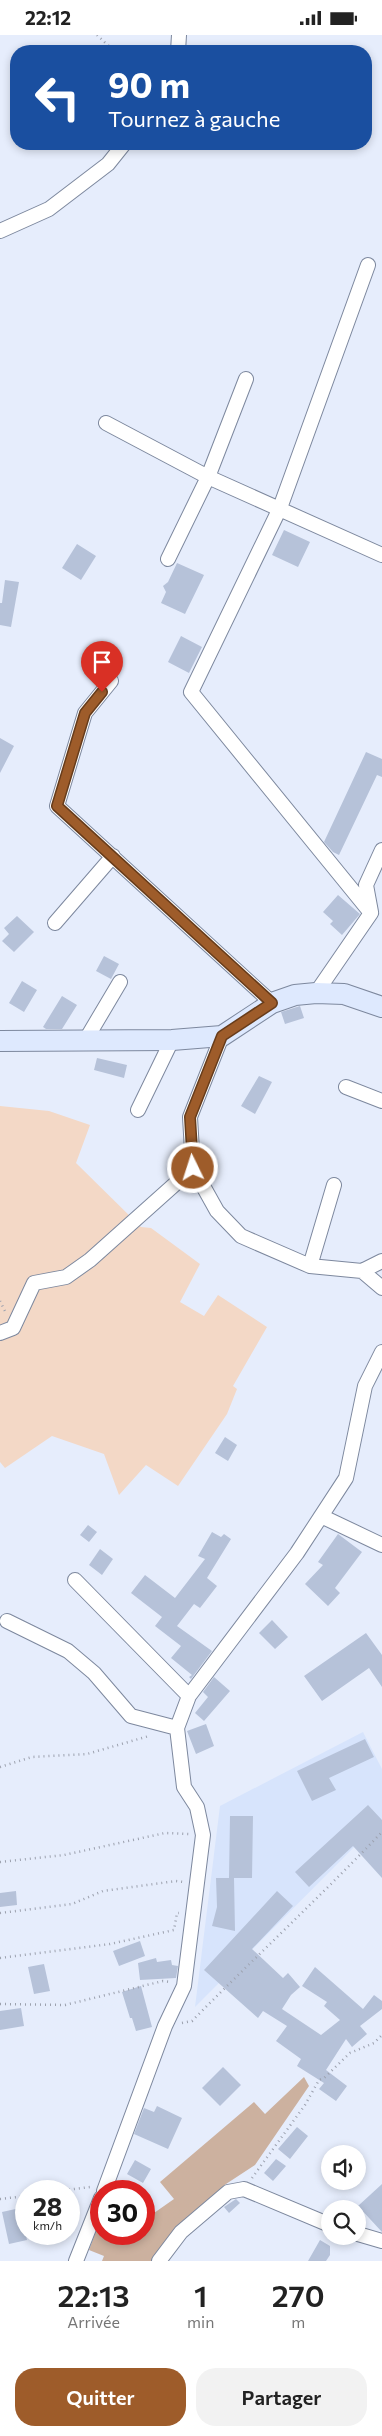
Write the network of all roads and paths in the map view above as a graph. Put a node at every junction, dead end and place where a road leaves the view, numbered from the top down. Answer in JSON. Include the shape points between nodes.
{"nodes":[{"id":1,"x":97,"y":35,"type":"edge"},
{"id":2,"x":108,"y":45,"type":"edge"},
{"id":3,"x":119,"y":150,"type":"edge"},
{"id":4,"x":0,"y":231,"type":"edge"},
{"id":5,"x":368,"y":265,"type":"dead end"},
{"id":6,"x":246,"y":379,"type":"dead end"},
{"id":7,"x":106,"y":423,"type":"dead end"},
{"id":8,"x":208,"y":477,"type":"junction"},
{"id":9,"x":280,"y":508,"type":"junction"},
{"id":10,"x":382,"y":555,"type":"edge"},
{"id":11,"x":168,"y":559,"type":"dead end"},
{"id":12,"x":111,"y":681,"type":"dead end"},
{"id":13,"x":382,"y":850,"type":"edge"},
{"id":14,"x":113,"y":856,"type":"junction"},
{"id":15,"x":371,"y":913,"type":"junction"},
{"id":16,"x":55,"y":923,"type":"dead end"},
{"id":17,"x":120,"y":982,"type":"dead end"},
{"id":18,"x":316,"y":993,"type":"junction"},
{"id":19,"x":272,"y":1003,"type":"junction"},
{"id":20,"x":382,"y":1007,"type":"edge"},
{"id":21,"x":222,"y":1036,"type":"junction"},
{"id":22,"x":172,"y":1040,"type":"junction"},
{"id":23,"x":0,"y":1041,"type":"edge"},
{"id":24,"x":85,"y":1041,"type":"junction"},
{"id":25,"x":346,"y":1087,"type":"dead end"},
{"id":26,"x":382,"y":1101,"type":"edge"},
{"id":27,"x":138,"y":1110,"type":"dead end"},
{"id":28,"x":193,"y":1168,"type":"junction"},
{"id":29,"x":334,"y":1185,"type":"dead end"},
{"id":30,"x":382,"y":1261,"type":"edge"},
{"id":31,"x":310,"y":1266,"type":"junction"},
{"id":32,"x":362,"y":1271,"type":"junction"},
{"id":33,"x":382,"y":1288,"type":"edge"},
{"id":34,"x":0,"y":1333,"type":"edge"},
{"id":35,"x":382,"y":1352,"type":"edge"},
{"id":36,"x":322,"y":1516,"type":"junction"},
{"id":37,"x":382,"y":1545,"type":"edge"},
{"id":38,"x":75,"y":1579,"type":"dead end"},
{"id":39,"x":7,"y":1621,"type":"dead end"},
{"id":40,"x":189,"y":1696,"type":"junction"},
{"id":41,"x":177,"y":1728,"type":"junction"},
{"id":42,"x":150,"y":1736,"type":"dead end"},
{"id":43,"x":0,"y":1767,"type":"edge"},
{"id":44,"x":382,"y":1832,"type":"edge"},
{"id":45,"x":203,"y":1835,"type":"junction"},
{"id":46,"x":0,"y":1862,"type":"edge"},
{"id":47,"x":195,"y":1885,"type":"junction"},
{"id":48,"x":0,"y":1913,"type":"edge"},
{"id":49,"x":192,"y":1917,"type":"junction"},
{"id":50,"x":0,"y":1958,"type":"edge"},
{"id":51,"x":184,"y":1986,"type":"junction"},
{"id":52,"x":0,"y":2004,"type":"edge"},
{"id":53,"x":165,"y":2026,"type":"junction"},
{"id":54,"x":382,"y":2035,"type":"edge"},
{"id":55,"x":108,"y":2180,"type":"edge"},
{"id":56,"x":244,"y":2189,"type":"junction"},
{"id":57,"x":15,"y":2197,"type":"edge"},
{"id":58,"x":0,"y":2199,"type":"edge"},
{"id":59,"x":321,"y":2221,"type":"edge"},
{"id":60,"x":90,"y":2226,"type":"edge"},
{"id":61,"x":366,"y":2236,"type":"edge"},
{"id":62,"x":382,"y":2241,"type":"edge"},
{"id":63,"x":76,"y":2261,"type":"edge"},
{"id":64,"x":159,"y":2261,"type":"edge"}],
"edges":[{"from":1,"to":2,"type":"path"},
{"from":3,"to":4,"type":"street","via":[[108,164],[48,209]]},
{"from":5,"to":9,"type":"street"},
{"from":6,"to":8,"type":"street"},
{"from":7,"to":8,"type":"street"},
{"from":8,"to":9,"type":"street"},
{"from":8,"to":11,"type":"street"},
{"from":9,"to":10,"type":"street"},
{"from":9,"to":15,"type":"street","via":[[191,692]]},
{"from":12,"to":14,"type":"street","via":[[85,713],[57,806]]},
{"from":13,"to":15,"type":"street","via":[[366,885]]},
{"from":14,"to":16,"type":"street"},
{"from":14,"to":19,"type":"street"},
{"from":15,"to":18,"type":"street"},
{"from":17,"to":24,"type":"street"},
{"from":18,"to":19,"type":"street","via":[[295,995]]},
{"from":18,"to":20,"type":"street","via":[[344,994]]},
{"from":19,"to":21,"type":"street"},
{"from":21,"to":22,"type":"street"},
{"from":21,"to":28,"type":"street","via":[[190,1117]]},
{"from":22,"to":24,"type":"street"},
{"from":22,"to":27,"type":"street"},
{"from":23,"to":24,"type":"street"},
{"from":25,"to":26,"type":"street"},
{"from":28,"to":31,"type":"street","via":[[217,1211],[241,1236]]},
{"from":28,"to":34,"type":"street","via":[[90,1260],[66,1277],[34,1283],[13,1328]]},
{"from":29,"to":31,"type":"street"},
{"from":30,"to":32,"type":"street"},
{"from":31,"to":32,"type":"street"},
{"from":32,"to":33,"type":"street"},
{"from":35,"to":36,"type":"street","via":[[365,1386],[346,1478]]},
{"from":36,"to":37,"type":"street"},
{"from":36,"to":40,"type":"street","via":[[298,1553]]},
{"from":38,"to":40,"type":"street"},
{"from":39,"to":41,"type":"street","via":[[68,1651],[94,1673],[131,1716]]},
{"from":40,"to":41,"type":"street"},
{"from":41,"to":45,"type":"street","via":[[184,1787],[197,1807]]},
{"from":42,"to":43,"type":"path","via":[[87,1754],[32,1757]]},
{"from":44,"to":53,"type":"path","via":[[192,2021]]},
{"from":45,"to":46,"type":"path","via":[[165,1833],[64,1855]]},
{"from":45,"to":47,"type":"street"},
{"from":47,"to":48,"type":"path","via":[[176,1881],[103,1891],[72,1904]]},
{"from":47,"to":49,"type":"street"},
{"from":49,"to":50,"type":"path","via":[[177,1913],[174,1930],[110,1944]]},
{"from":49,"to":51,"type":"street"},
{"from":51,"to":52,"type":"path","via":[[163,1981],[65,2005]]},
{"from":51,"to":53,"type":"street"},
{"from":53,"to":55,"type":"street"},
{"from":54,"to":56,"type":"path","via":[[374,2043],[350,2053],[319,2080],[305,2105]]},
{"from":56,"to":59,"type":"street"},
{"from":56,"to":64,"type":"street","via":[[228,2192],[181,2232]]},
{"from":57,"to":58,"type":"path"},
{"from":60,"to":63,"type":"street"},
{"from":61,"to":62,"type":"street"}]}
